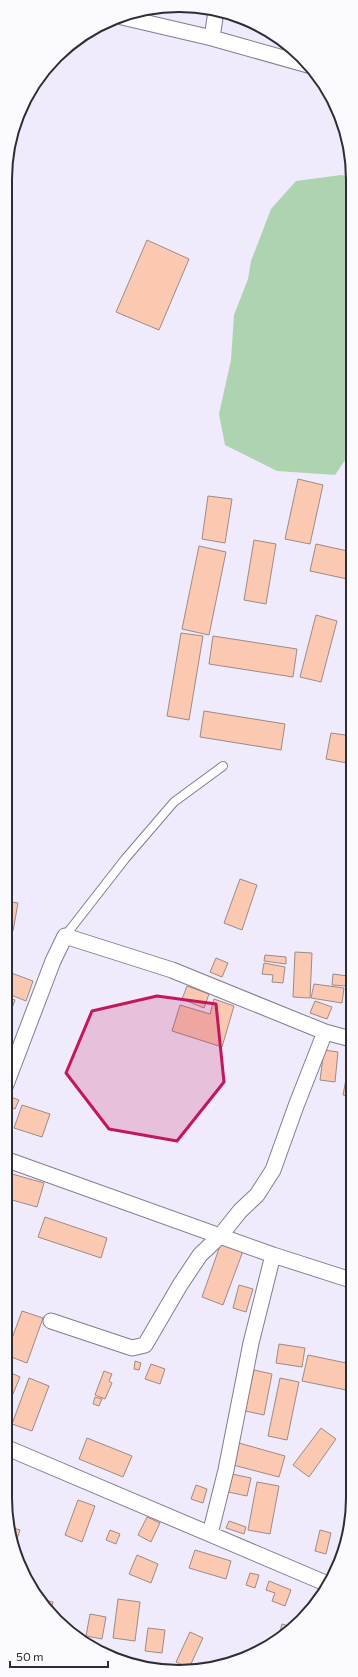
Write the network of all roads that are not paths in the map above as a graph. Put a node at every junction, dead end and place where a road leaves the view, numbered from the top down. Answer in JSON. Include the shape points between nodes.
{"nodes":[{"id":1,"x":215,"y":16,"type":"edge"},
{"id":2,"x":132,"y":19,"type":"edge"},
{"id":3,"x":212,"y":38,"type":"junction"},
{"id":4,"x":298,"y":62,"type":"edge"},
{"id":5,"x":224,"y":766,"type":"dead end"},
{"id":6,"x":65,"y":936,"type":"junction"},
{"id":7,"x":325,"y":1032,"type":"junction"},
{"id":8,"x":346,"y":1037,"type":"edge"},
{"id":9,"x":12,"y":1071,"type":"edge"},
{"id":10,"x":12,"y":1162,"type":"edge"},
{"id":11,"x":220,"y":1236,"type":"junction"},
{"id":12,"x":273,"y":1255,"type":"junction"},
{"id":13,"x":346,"y":1278,"type":"edge"},
{"id":14,"x":51,"y":1321,"type":"dead end"},
{"id":15,"x":12,"y":1451,"type":"edge"},
{"id":16,"x":210,"y":1534,"type":"junction"},
{"id":17,"x":324,"y":1582,"type":"edge"}],
"edges":[{"from":1,"to":3,"type":"street"},
{"from":2,"to":3,"type":"street"},
{"from":3,"to":4,"type":"street"},
{"from":5,"to":6,"type":"lane","via":[[174,802],[125,858]]},
{"from":6,"to":7,"type":"street","via":[[172,970]]},
{"from":6,"to":9,"type":"street","via":[[53,961]]},
{"from":7,"to":8,"type":"street"},
{"from":7,"to":11,"type":"street","via":[[274,1170],[257,1195]]},
{"from":10,"to":11,"type":"street"},
{"from":11,"to":12,"type":"street"},
{"from":11,"to":14,"type":"street","via":[[200,1255],[145,1345],[132,1348]]},
{"from":12,"to":13,"type":"street"},
{"from":12,"to":16,"type":"street","via":[[251,1343],[226,1470]]},
{"from":15,"to":16,"type":"street"},
{"from":16,"to":17,"type":"street"}]}
